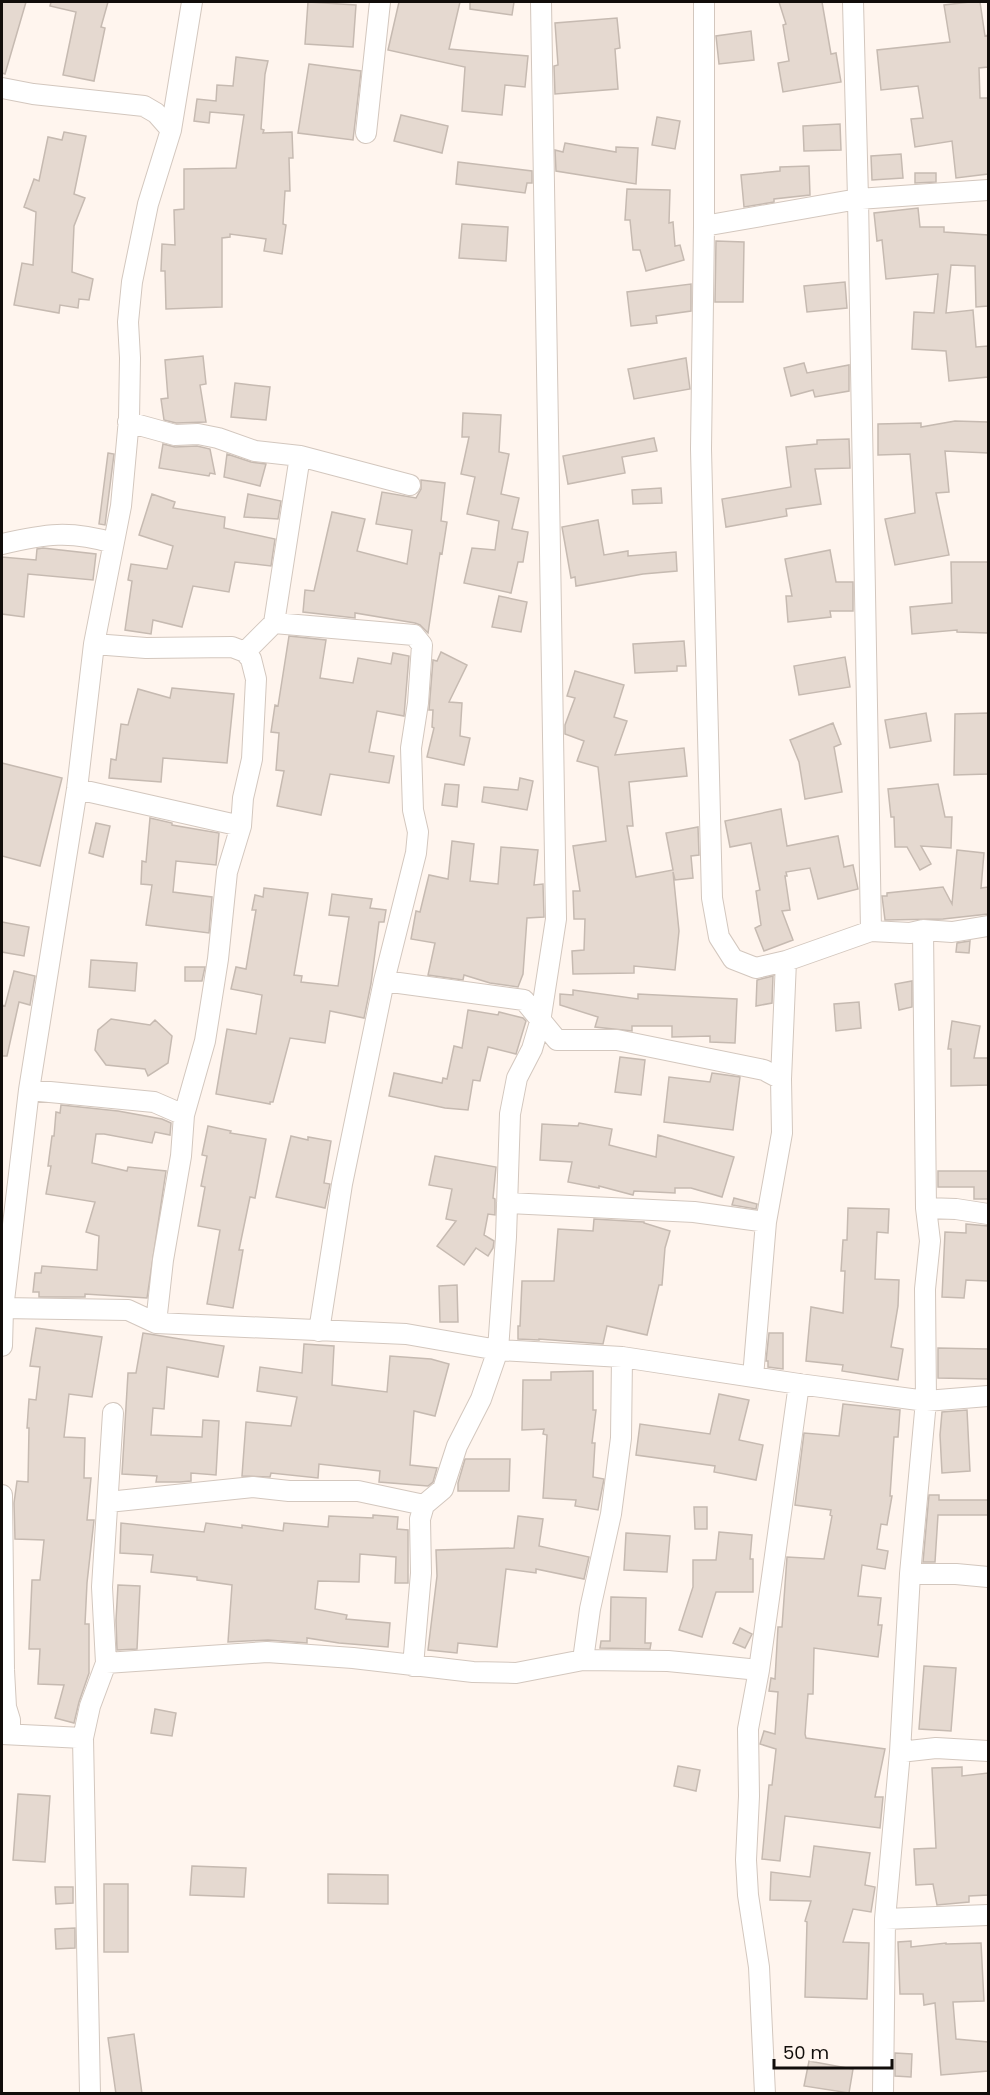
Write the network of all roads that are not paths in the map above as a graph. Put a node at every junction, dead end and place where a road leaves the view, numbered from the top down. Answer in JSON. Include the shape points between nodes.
{"nodes":[{"id":1,"x":192,"y":2,"type":"edge"},
{"id":2,"x":380,"y":2,"type":"edge"},
{"id":3,"x":542,"y":2,"type":"edge"},
{"id":4,"x":704,"y":2,"type":"edge"},
{"id":5,"x":853,"y":2,"type":"edge"},
{"id":6,"x":2,"y":88,"type":"edge"},
{"id":7,"x":171,"y":130,"type":"junction"},
{"id":8,"x":366,"y":133,"type":"dead end"},
{"id":9,"x":988,"y":190,"type":"edge"},
{"id":10,"x":858,"y":199,"type":"junction"},
{"id":11,"x":704,"y":226,"type":"junction"},
{"id":12,"x":128,"y":422,"type":"junction"},
{"id":13,"x":300,"y":456,"type":"junction"},
{"id":14,"x":410,"y":485,"type":"dead end"},
{"id":15,"x":114,"y":543,"type":"junction"},
{"id":16,"x":2,"y":544,"type":"edge"},
{"id":17,"x":273,"y":622,"type":"junction"},
{"id":18,"x":94,"y":644,"type":"junction"},
{"id":19,"x":245,"y":652,"type":"junction"},
{"id":20,"x":77,"y":789,"type":"junction"},
{"id":21,"x":241,"y":826,"type":"junction"},
{"id":22,"x":988,"y":926,"type":"edge"},
{"id":23,"x":923,"y":930,"type":"junction"},
{"id":24,"x":871,"y":931,"type":"junction"},
{"id":25,"x":786,"y":961,"type":"junction"},
{"id":26,"x":384,"y":981,"type":"junction"},
{"id":27,"x":540,"y":1022,"type":"junction"},
{"id":28,"x":781,"y":1079,"type":"junction"},
{"id":29,"x":28,"y":1090,"type":"junction"},
{"id":30,"x":184,"y":1115,"type":"junction"},
{"id":31,"x":507,"y":1203,"type":"junction"},
{"id":32,"x":926,"y":1208,"type":"junction"},
{"id":33,"x":988,"y":1214,"type":"edge"},
{"id":34,"x":766,"y":1222,"type":"junction"},
{"id":35,"x":2,"y":1308,"type":"edge"},
{"id":36,"x":156,"y":1323,"type":"junction"},
{"id":37,"x":319,"y":1331,"type":"junction"},
{"id":38,"x":2,"y":1346,"type":"edge"},
{"id":39,"x":498,"y":1350,"type":"junction"},
{"id":40,"x":622,"y":1357,"type":"junction"},
{"id":41,"x":753,"y":1377,"type":"junction"},
{"id":42,"x":799,"y":1384,"type":"junction"},
{"id":43,"x":988,"y":1396,"type":"edge"},
{"id":44,"x":926,"y":1401,"type":"junction"},
{"id":45,"x":113,"y":1413,"type":"dead end"},
{"id":46,"x":2,"y":1495,"type":"edge"},
{"id":47,"x":108,"y":1502,"type":"junction"},
{"id":48,"x":424,"y":1506,"type":"junction"},
{"id":49,"x":910,"y":1574,"type":"junction"},
{"id":50,"x":988,"y":1577,"type":"edge"},
{"id":51,"x":583,"y":1660,"type":"junction"},
{"id":52,"x":106,"y":1663,"type":"junction"},
{"id":53,"x":413,"y":1666,"type":"junction"},
{"id":54,"x":759,"y":1670,"type":"junction"},
{"id":55,"x":6,"y":1734,"type":"edge"},
{"id":56,"x":83,"y":1738,"type":"junction"},
{"id":57,"x":988,"y":1751,"type":"edge"},
{"id":58,"x":900,"y":1752,"type":"junction"},
{"id":59,"x":988,"y":1915,"type":"edge"},
{"id":60,"x":885,"y":1919,"type":"junction"},
{"id":61,"x":90,"y":2094,"type":"edge"},
{"id":62,"x":765,"y":2094,"type":"edge"},
{"id":63,"x":883,"y":2094,"type":"edge"}],
"edges":[{"from":1,"to":7,"type":"street"},
{"from":2,"to":8,"type":"street"},
{"from":3,"to":27,"type":"street","via":[[556,919]]},
{"from":4,"to":11,"type":"street"},
{"from":5,"to":10,"type":"street"},
{"from":6,"to":7,"type":"street","via":[[144,106]]},
{"from":7,"to":12,"type":"street","via":[[148,204],[132,282]]},
{"from":9,"to":10,"type":"street"},
{"from":10,"to":11,"type":"street"},
{"from":10,"to":24,"type":"street"},
{"from":11,"to":25,"type":"street","via":[[701,448],[712,898],[719,937],[733,959],[756,968]]},
{"from":12,"to":13,"type":"street","via":[[175,435],[218,438],[255,451]]},
{"from":12,"to":15,"type":"street"},
{"from":13,"to":14,"type":"street"},
{"from":13,"to":17,"type":"street"},
{"from":15,"to":16,"type":"street","via":[[90,536],[45,534]]},
{"from":15,"to":18,"type":"street"},
{"from":17,"to":19,"type":"street"},
{"from":17,"to":26,"type":"street","via":[[414,635],[422,645],[411,748],[413,810],[418,832],[416,854]]},
{"from":18,"to":19,"type":"street","via":[[232,648]]},
{"from":18,"to":20,"type":"street"},
{"from":19,"to":21,"type":"street","via":[[256,679],[252,759]]},
{"from":20,"to":21,"type":"street"},
{"from":20,"to":29,"type":"street"},
{"from":21,"to":30,"type":"street","via":[[227,872],[205,1041]]},
{"from":22,"to":23,"type":"street","via":[[952,932]]},
{"from":23,"to":24,"type":"street"},
{"from":23,"to":32,"type":"street"},
{"from":24,"to":25,"type":"street"},
{"from":25,"to":28,"type":"street"},
{"from":26,"to":27,"type":"street","via":[[524,1000]]},
{"from":26,"to":37,"type":"street","via":[[342,1184]]},
{"from":27,"to":28,"type":"street","via":[[557,1040],[617,1040],[764,1070]]},
{"from":27,"to":31,"type":"street","via":[[518,1078],[510,1114]]},
{"from":28,"to":34,"type":"street","via":[[782,1132]]},
{"from":29,"to":30,"type":"street","via":[[154,1102]]},
{"from":29,"to":35,"type":"street"},
{"from":30,"to":36,"type":"street"},
{"from":31,"to":34,"type":"street","via":[[694,1212]]},
{"from":31,"to":39,"type":"street"},
{"from":32,"to":33,"type":"street"},
{"from":32,"to":44,"type":"street","via":[[930,1241]]},
{"from":34,"to":41,"type":"street"},
{"from":35,"to":36,"type":"street","via":[[128,1310]]},
{"from":35,"to":38,"type":"street"},
{"from":36,"to":37,"type":"street"},
{"from":37,"to":39,"type":"street","via":[[406,1334]]},
{"from":39,"to":40,"type":"street"},
{"from":39,"to":48,"type":"street","via":[[443,1489]]},
{"from":40,"to":41,"type":"street"},
{"from":40,"to":51,"type":"street","via":[[619,1449],[611,1514]]},
{"from":41,"to":42,"type":"street"},
{"from":42,"to":44,"type":"street"},
{"from":42,"to":54,"type":"street"},
{"from":43,"to":44,"type":"street"},
{"from":44,"to":49,"type":"street"},
{"from":45,"to":47,"type":"street"},
{"from":46,"to":55,"type":"street","via":[[4,1670],[10,1720]]},
{"from":47,"to":48,"type":"street","via":[[253,1487],[358,1491]]},
{"from":47,"to":52,"type":"street","via":[[102,1587]]},
{"from":48,"to":53,"type":"street","via":[[420,1519],[421,1573]]},
{"from":49,"to":50,"type":"street"},
{"from":49,"to":58,"type":"street"},
{"from":51,"to":53,"type":"street","via":[[516,1673]]},
{"from":51,"to":54,"type":"street","via":[[668,1661]]},
{"from":52,"to":53,"type":"street","via":[[267,1652]]},
{"from":52,"to":56,"type":"street"},
{"from":54,"to":62,"type":"street","via":[[748,1729],[747,1860],[759,1968]]},
{"from":55,"to":56,"type":"street"},
{"from":56,"to":61,"type":"street"},
{"from":57,"to":58,"type":"street","via":[[936,1748]]},
{"from":58,"to":60,"type":"street"},
{"from":59,"to":60,"type":"street"},
{"from":60,"to":63,"type":"street"}]}
